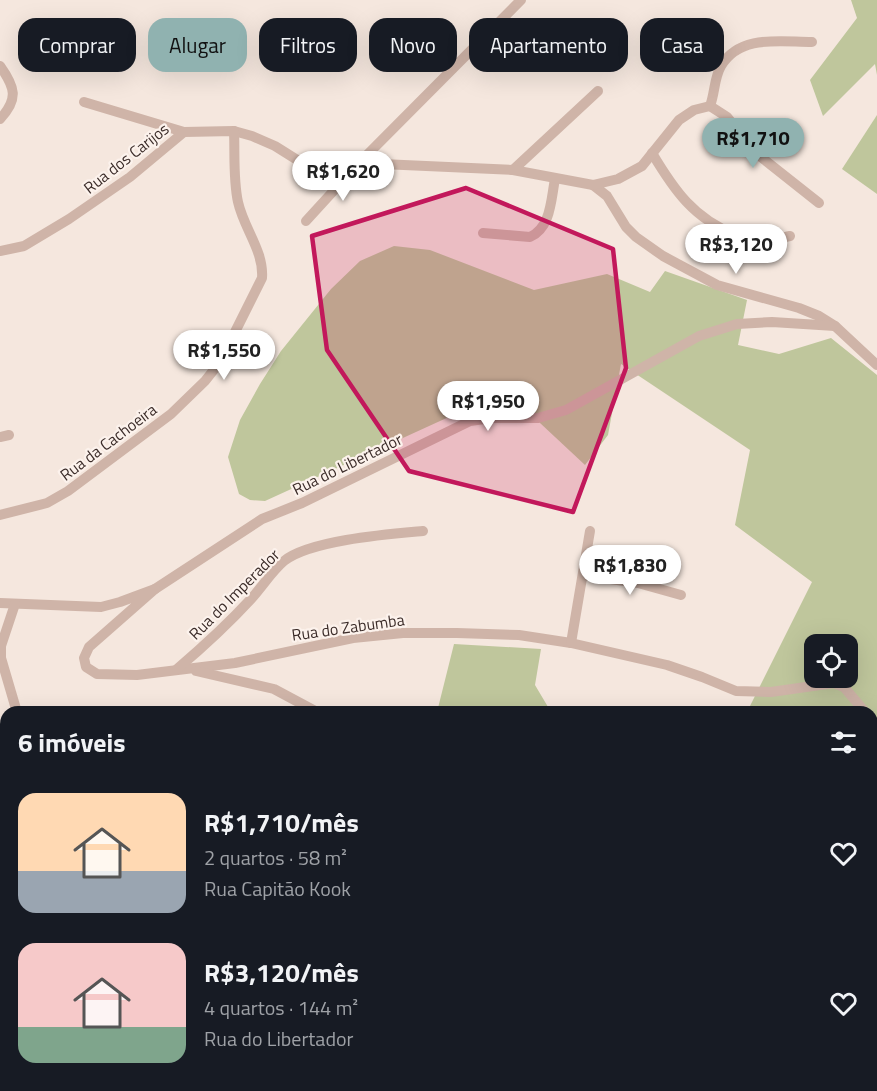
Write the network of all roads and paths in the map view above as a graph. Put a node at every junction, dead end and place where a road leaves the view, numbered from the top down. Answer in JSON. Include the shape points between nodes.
{"nodes":[{"id":1,"x":521,"y":0,"type":"edge"},
{"id":2,"x":812,"y":42,"type":"dead end"},
{"id":3,"x":0,"y":66,"type":"edge"},
{"id":4,"x":598,"y":91,"type":"dead end"},
{"id":5,"x":84,"y":102,"type":"dead end"},
{"id":6,"x":710,"y":106,"type":"junction"},
{"id":7,"x":0,"y":119,"type":"edge"},
{"id":8,"x":234,"y":131,"type":"junction"},
{"id":9,"x":184,"y":132,"type":"junction"},
{"id":10,"x":652,"y":153,"type":"junction"},
{"id":11,"x":359,"y":163,"type":"junction"},
{"id":12,"x":513,"y":170,"type":"junction"},
{"id":13,"x":555,"y":179,"type":"junction"},
{"id":14,"x":593,"y":185,"type":"junction"},
{"id":15,"x":819,"y":203,"type":"dead end"},
{"id":16,"x":306,"y":221,"type":"dead end"},
{"id":17,"x":483,"y":233,"type":"dead end"},
{"id":18,"x":790,"y":236,"type":"dead end"},
{"id":19,"x":0,"y":251,"type":"edge"},
{"id":20,"x":835,"y":326,"type":"junction"},
{"id":21,"x":877,"y":365,"type":"edge"},
{"id":22,"x":0,"y":515,"type":"edge"},
{"id":23,"x":423,"y":531,"type":"dead end"},
{"id":24,"x":590,"y":531,"type":"dead end"},
{"id":25,"x":583,"y":575,"type":"junction"},
{"id":26,"x":155,"y":589,"type":"junction"},
{"id":27,"x":681,"y":595,"type":"dead end"},
{"id":28,"x":0,"y":603,"type":"edge"},
{"id":29,"x":15,"y":604,"type":"junction"},
{"id":30,"x":571,"y":644,"type":"junction"},
{"id":31,"x":182,"y":669,"type":"junction"},
{"id":32,"x":14,"y":706,"type":"edge"},
{"id":33,"x":306,"y":706,"type":"edge"},
{"id":34,"x":860,"y":706,"type":"edge"}],
"edges":[{"from":1,"to":11,"type":"street"},
{"from":2,"to":6,"type":"street","via":[[745,44],[722,65]]},
{"from":3,"to":7,"type":"street","via":[[13,92],[9,110]]},
{"from":4,"to":12,"type":"street"},
{"from":5,"to":9,"type":"street"},
{"from":6,"to":10,"type":"street","via":[[679,120]]},
{"from":6,"to":15,"type":"street","via":[[727,117],[761,158]]},
{"from":8,"to":9,"type":"street","name":"Rua dos Carijos"},
{"from":8,"to":11,"type":"street","name":"Rua dos Carijos","via":[[275,146],[310,168],[333,170]]},
{"from":8,"to":22,"type":"street","name":"Rua da Cachoeira","via":[[238,202],[263,268],[262,278],[220,362],[171,414],[68,491],[47,503]]},
{"from":9,"to":19,"type":"street","name":"Rua dos Carijos","via":[[130,177],[69,219],[24,246]]},
{"from":10,"to":14,"type":"street","via":[[642,166]]},
{"from":10,"to":18,"type":"street","via":[[671,186],[695,212],[720,229],[763,241]]},
{"from":11,"to":12,"type":"street","name":"Rua dos Carijos"},
{"from":11,"to":16,"type":"street"},
{"from":12,"to":13,"type":"street","name":"Rua dos Carijos"},
{"from":13,"to":14,"type":"street","name":"Rua dos Carijos"},
{"from":13,"to":17,"type":"street","via":[[546,222],[536,234],[530,237]]},
{"from":14,"to":20,"type":"street","via":[[607,195],[626,227],[663,256],[717,285],[799,308]]},
{"from":20,"to":21,"type":"street"},
{"from":20,"to":26,"type":"street","name":"Rua do Libertador","via":[[737,324],[699,336],[566,410],[538,418],[470,421],[262,519]]},
{"from":23,"to":31,"type":"street","name":"Rua do Imperador","via":[[330,544],[284,561]]},
{"from":24,"to":25,"type":"street"},
{"from":25,"to":27,"type":"street","via":[[638,583]]},
{"from":25,"to":30,"type":"street"},
{"from":26,"to":29,"type":"street","via":[[101,607]]},
{"from":26,"to":31,"type":"street","name":"Rua do Zabumba","via":[[89,647],[84,658],[86,667],[97,674],[116,676]]},
{"from":28,"to":29,"type":"street"},
{"from":29,"to":32,"type":"street","via":[[1,646]]},
{"from":30,"to":31,"type":"street","name":"Rua do Zabumba","via":[[519,635],[403,633],[353,638],[234,663]]},
{"from":30,"to":34,"type":"street","name":"Rua do Zabumba","via":[[667,665],[735,691],[771,692],[834,683],[844,687]]},
{"from":31,"to":33,"type":"street","via":[[274,689]]}]}
